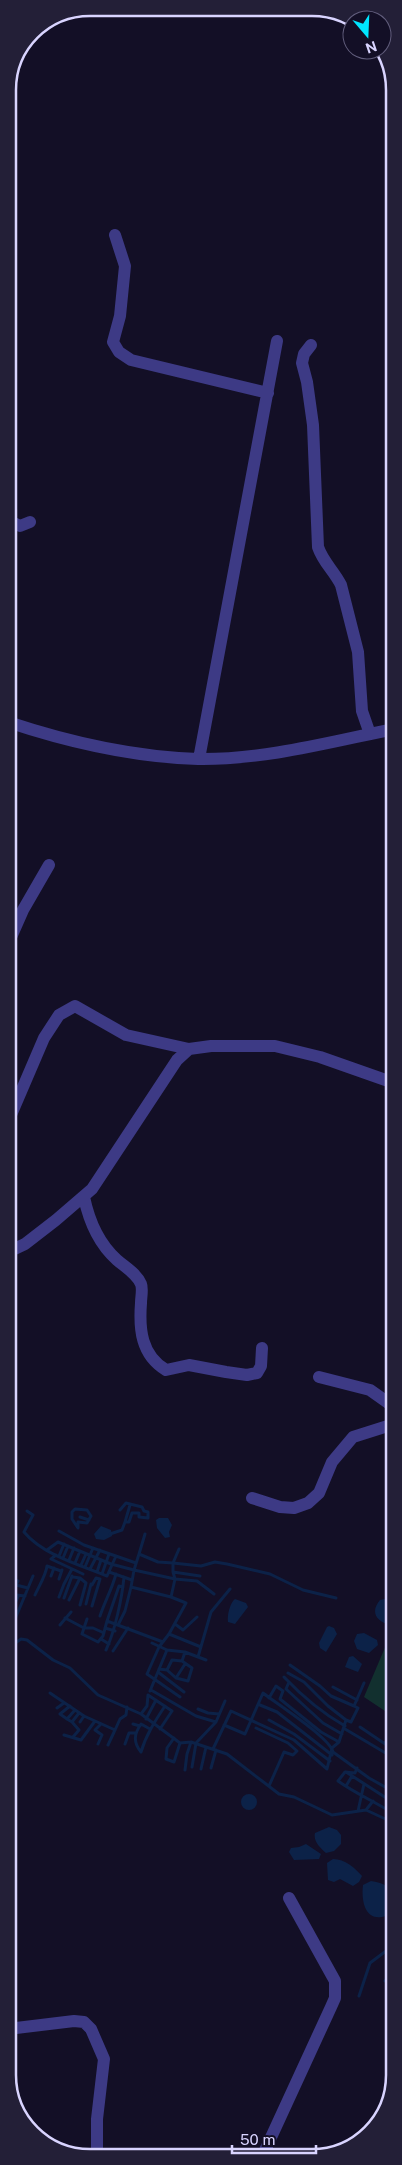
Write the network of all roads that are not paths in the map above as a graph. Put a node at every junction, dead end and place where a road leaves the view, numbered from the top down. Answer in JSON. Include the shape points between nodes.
{"nodes":[{"id":1,"x":115,"y":235,"type":"dead end"},
{"id":2,"x":277,"y":341,"type":"dead end"},
{"id":3,"x":311,"y":345,"type":"dead end"},
{"id":4,"x":268,"y":393,"type":"junction"},
{"id":5,"x":30,"y":522,"type":"dead end"},
{"id":6,"x":16,"y":524,"type":"edge"},
{"id":7,"x":16,"y":724,"type":"edge"},
{"id":8,"x":386,"y":731,"type":"edge"},
{"id":9,"x":370,"y":734,"type":"junction"},
{"id":10,"x":199,"y":759,"type":"junction"},
{"id":11,"x":49,"y":865,"type":"dead end"},
{"id":12,"x":16,"y":926,"type":"edge"},
{"id":13,"x":189,"y":1049,"type":"junction"},
{"id":14,"x":386,"y":1080,"type":"edge"},
{"id":15,"x":16,"y":1103,"type":"edge"},
{"id":16,"x":84,"y":1196,"type":"junction"},
{"id":17,"x":63,"y":1214,"type":"junction"},
{"id":18,"x":89,"y":1218,"type":"junction"},
{"id":19,"x":16,"y":1248,"type":"edge"},
{"id":20,"x":262,"y":1348,"type":"dead end"},
{"id":21,"x":320,"y":1376,"type":"dead end"},
{"id":22,"x":386,"y":1401,"type":"edge"},
{"id":23,"x":386,"y":1427,"type":"edge"},
{"id":24,"x":252,"y":1498,"type":"dead end"},
{"id":25,"x":290,"y":1898,"type":"dead end"},
{"id":26,"x":16,"y":2028,"type":"edge"},
{"id":27,"x":97,"y":2149,"type":"edge"},
{"id":28,"x":266,"y":2149,"type":"edge"}],
"edges":[{"from":1,"to":4,"type":"street","via":[[126,266],[120,316],[113,342],[119,352],[131,360]]},
{"from":2,"to":4,"type":"street"},
{"from":3,"to":9,"type":"street","via":[[302,363],[313,424],[318,547],[341,585],[358,652],[362,711]]},
{"from":4,"to":10,"type":"street"},
{"from":5,"to":6,"type":"street","via":[[20,526]]},
{"from":7,"to":10,"type":"street","via":[[110,749]]},
{"from":8,"to":9,"type":"street"},
{"from":9,"to":10,"type":"street","via":[[261,755]]},
{"from":11,"to":12,"type":"street"},
{"from":13,"to":14,"type":"street","via":[[274,1046],[320,1057]]},
{"from":13,"to":15,"type":"street","via":[[126,1035],[75,1006],[59,1015],[44,1038]]},
{"from":13,"to":16,"type":"street","via":[[177,1060]]},
{"from":16,"to":17,"type":"street"},
{"from":16,"to":18,"type":"street"},
{"from":17,"to":18,"type":"street","via":[[73,1211]]},
{"from":17,"to":19,"type":"street"},
{"from":18,"to":20,"type":"street","via":[[108,1251],[138,1278],[142,1286],[140,1325],[149,1356],[156,1364],[166,1370],[189,1365],[240,1374],[257,1373]]},
{"from":21,"to":22,"type":"street","via":[[370,1390]]},
{"from":23,"to":24,"type":"street","via":[[353,1437],[332,1462],[319,1494],[308,1503],[294,1508],[280,1507]]},
{"from":25,"to":28,"type":"street","via":[[335,1981],[336,1990],[333,2003]]},
{"from":26,"to":27,"type":"street","via":[[74,2020],[84,2022],[91,2029],[104,2059]]}]}
